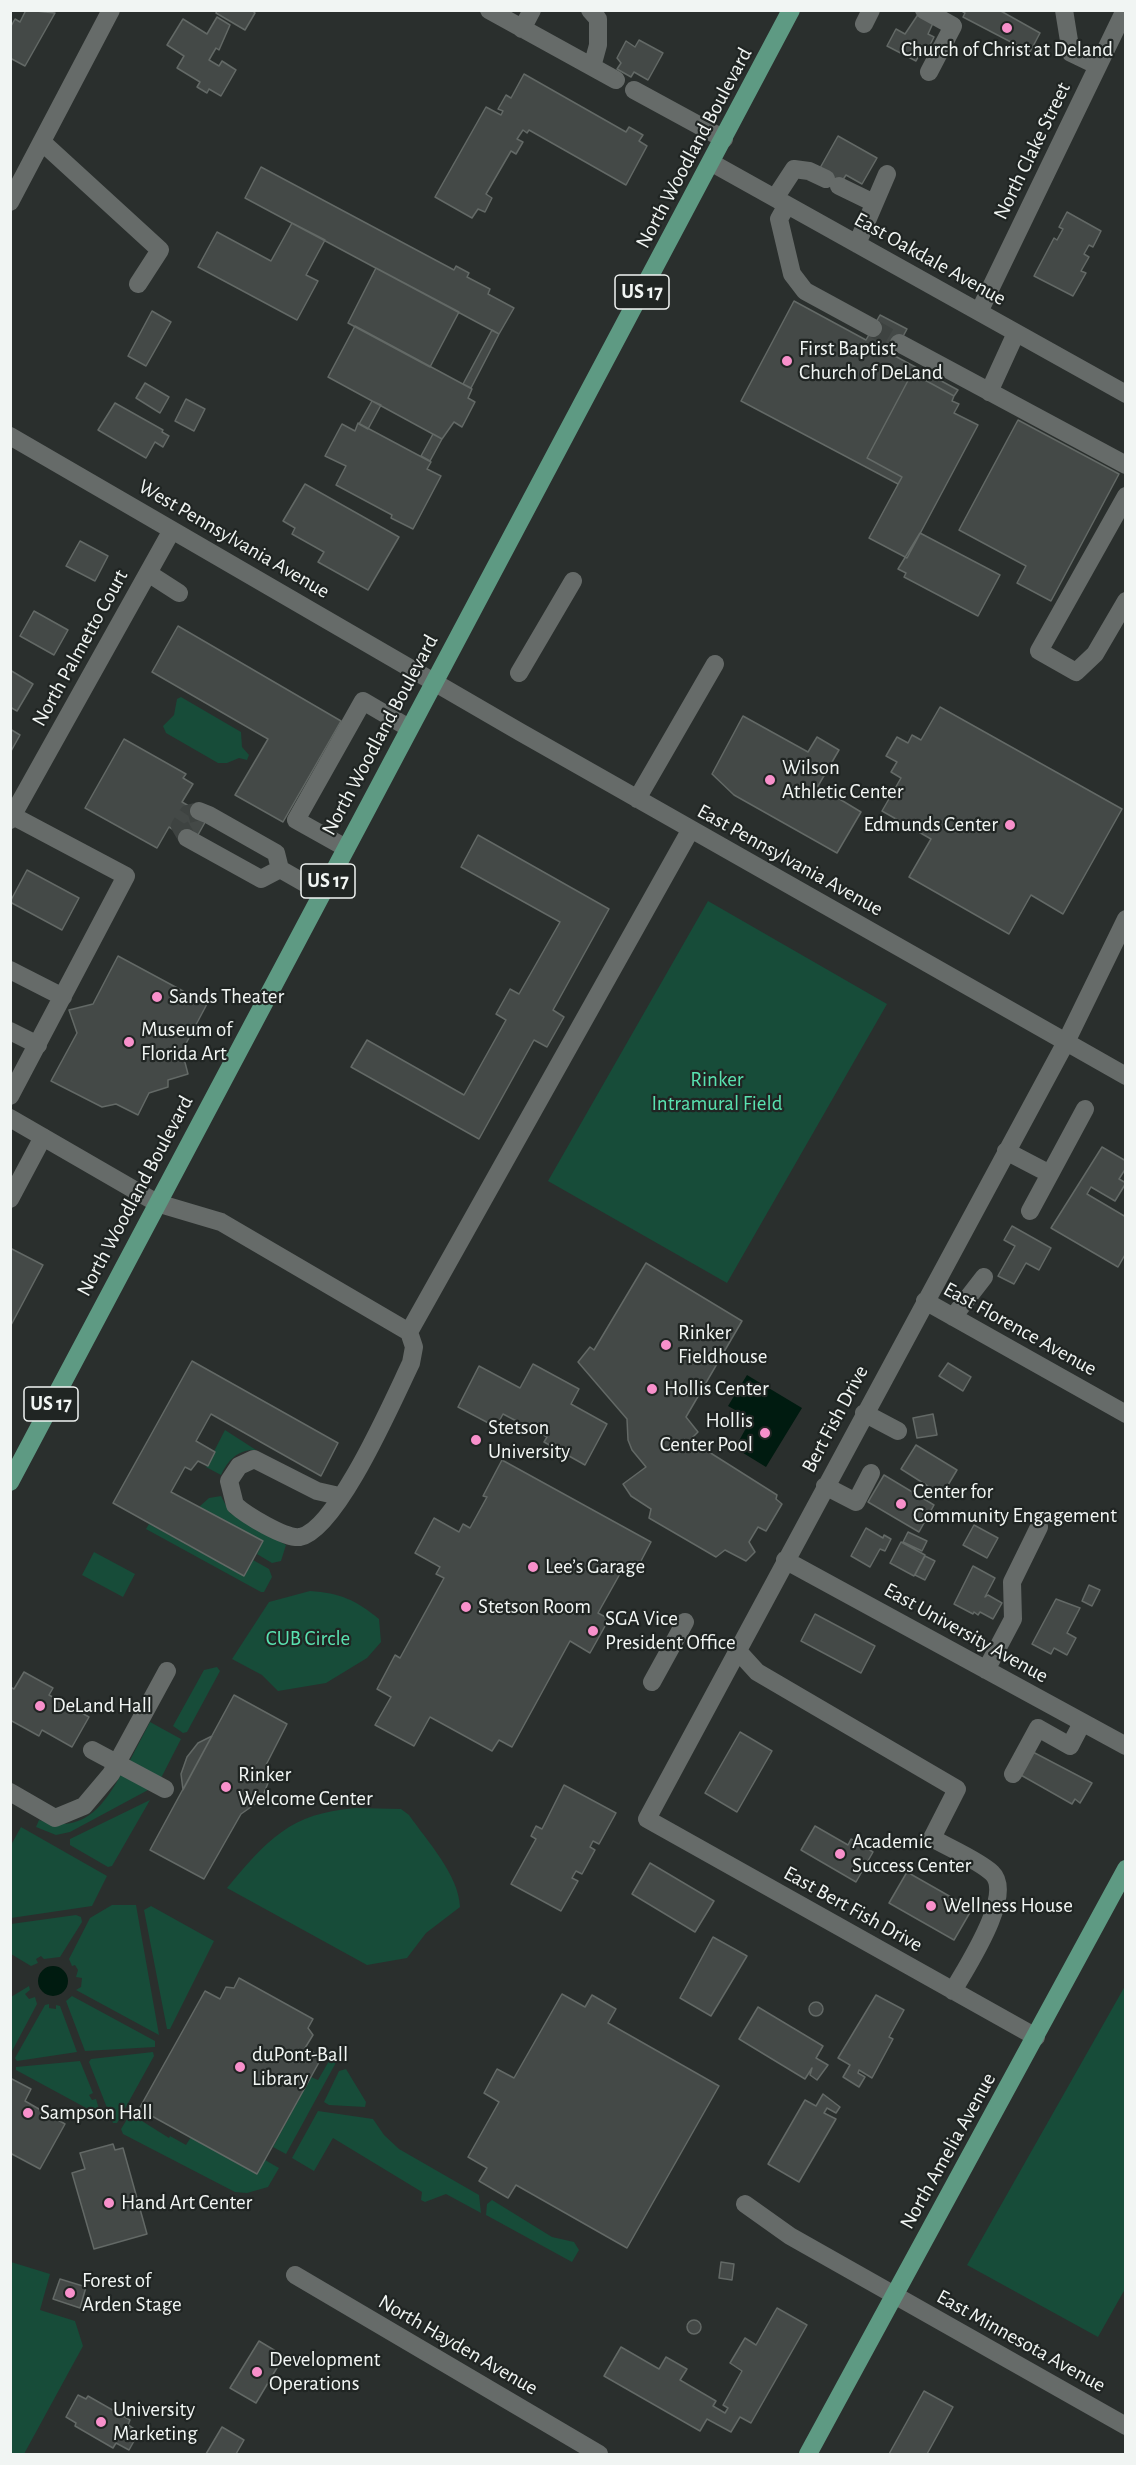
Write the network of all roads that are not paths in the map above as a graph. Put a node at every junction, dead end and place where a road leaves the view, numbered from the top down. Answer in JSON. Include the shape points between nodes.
{"nodes":[{"id":1,"x":111,"y":10,"type":"edge"},
{"id":2,"x":489,"y":10,"type":"edge"},
{"id":3,"x":532,"y":10,"type":"edge"},
{"id":4,"x":590,"y":10,"type":"edge"},
{"id":5,"x":791,"y":10,"type":"edge"},
{"id":6,"x":924,"y":10,"type":"edge"},
{"id":7,"x":1064,"y":10,"type":"edge"},
{"id":8,"x":1119,"y":16,"type":"edge"},
{"id":9,"x":522,"y":29,"type":"junction"},
{"id":10,"x":1098,"y":66,"type":"junction"},
{"id":11,"x":592,"y":67,"type":"junction"},
{"id":12,"x":928,"y":72,"type":"dead end"},
{"id":13,"x":615,"y":80,"type":"dead end"},
{"id":14,"x":634,"y":90,"type":"dead end"},
{"id":15,"x":724,"y":139,"type":"junction"},
{"id":16,"x":42,"y":142,"type":"junction"},
{"id":17,"x":712,"y":163,"type":"junction"},
{"id":18,"x":887,"y":174,"type":"dead end"},
{"id":19,"x":781,"y":201,"type":"junction"},
{"id":20,"x":10,"y":202,"type":"edge"},
{"id":21,"x":874,"y":203,"type":"junction"},
{"id":22,"x":857,"y":244,"type":"junction"},
{"id":23,"x":138,"y":284,"type":"dead end"},
{"id":24,"x":979,"y":312,"type":"junction"},
{"id":25,"x":873,"y":328,"type":"tunnel mouth"},
{"id":26,"x":1016,"y":333,"type":"junction"},
{"id":27,"x":899,"y":343,"type":"tunnel mouth"},
{"id":28,"x":989,"y":392,"type":"junction"},
{"id":29,"x":1125,"y":394,"type":"edge"},
{"id":30,"x":10,"y":436,"type":"edge"},
{"id":31,"x":1125,"y":465,"type":"edge"},
{"id":32,"x":1125,"y":496,"type":"edge"},
{"id":33,"x":172,"y":530,"type":"junction"},
{"id":34,"x":148,"y":573,"type":"junction"},
{"id":35,"x":573,"y":580,"type":"dead end"},
{"id":36,"x":179,"y":592,"type":"dead end"},
{"id":37,"x":1125,"y":601,"type":"edge"},
{"id":38,"x":715,"y":664,"type":"dead end"},
{"id":39,"x":519,"y":673,"type":"dead end"},
{"id":40,"x":435,"y":680,"type":"junction"},
{"id":41,"x":409,"y":728,"type":"junction"},
{"id":42,"x":637,"y":799,"type":"junction"},
{"id":43,"x":199,"y":811,"type":"dead end"},
{"id":44,"x":12,"y":818,"type":"edge"},
{"id":45,"x":691,"y":830,"type":"junction"},
{"id":46,"x":188,"y":838,"type":"dead end"},
{"id":47,"x":346,"y":848,"type":"junction"},
{"id":48,"x":280,"y":869,"type":"junction"},
{"id":49,"x":321,"y":893,"type":"junction"},
{"id":50,"x":1125,"y":919,"type":"edge"},
{"id":51,"x":10,"y":970,"type":"edge"},
{"id":52,"x":63,"y":997,"type":"junction"},
{"id":53,"x":10,"y":1031,"type":"edge"},
{"id":54,"x":1066,"y":1042,"type":"junction"},
{"id":55,"x":38,"y":1044,"type":"junction"},
{"id":56,"x":1125,"y":1076,"type":"edge"},
{"id":57,"x":10,"y":1096,"type":"edge"},
{"id":58,"x":1085,"y":1109,"type":"dead end"},
{"id":59,"x":10,"y":1118,"type":"edge"},
{"id":60,"x":43,"y":1137,"type":"junction"},
{"id":61,"x":1006,"y":1151,"type":"junction"},
{"id":62,"x":1050,"y":1174,"type":"junction"},
{"id":63,"x":10,"y":1199,"type":"edge"},
{"id":64,"x":157,"y":1203,"type":"junction"},
{"id":65,"x":1030,"y":1211,"type":"dead end"},
{"id":66,"x":984,"y":1278,"type":"dead end"},
{"id":67,"x":925,"y":1301,"type":"junction"},
{"id":68,"x":953,"y":1317,"type":"junction"},
{"id":69,"x":410,"y":1332,"type":"junction"},
{"id":70,"x":864,"y":1413,"type":"junction"},
{"id":71,"x":1125,"y":1414,"type":"edge"},
{"id":72,"x":898,"y":1431,"type":"dead end"},
{"id":73,"x":871,"y":1473,"type":"dead end"},
{"id":74,"x":10,"y":1482,"type":"edge"},
{"id":75,"x":825,"y":1486,"type":"junction"},
{"id":76,"x":339,"y":1496,"type":"junction"},
{"id":77,"x":1039,"y":1527,"type":"dead end"},
{"id":78,"x":785,"y":1560,"type":"junction"},
{"id":79,"x":685,"y":1622,"type":"dead end"},
{"id":80,"x":737,"y":1650,"type":"junction"},
{"id":81,"x":986,"y":1670,"type":"junction"},
{"id":82,"x":166,"y":1671,"type":"dead end"},
{"id":83,"x":652,"y":1682,"type":"dead end"},
{"id":84,"x":1082,"y":1723,"type":"junction"},
{"id":85,"x":1125,"y":1746,"type":"edge"},
{"id":86,"x":92,"y":1750,"type":"dead end"},
{"id":87,"x":117,"y":1763,"type":"junction"},
{"id":88,"x":1013,"y":1774,"type":"dead end"},
{"id":89,"x":165,"y":1789,"type":"dead end"},
{"id":90,"x":10,"y":1792,"type":"edge"},
{"id":91,"x":647,"y":1819,"type":"joint"},
{"id":92,"x":1125,"y":1869,"type":"edge"},
{"id":93,"x":953,"y":1991,"type":"junction"},
{"id":94,"x":1036,"y":2037,"type":"junction"},
{"id":95,"x":745,"y":2204,"type":"dead end"},
{"id":96,"x":295,"y":2275,"type":"dead end"},
{"id":97,"x":895,"y":2296,"type":"junction"},
{"id":98,"x":1125,"y":2426,"type":"edge"},
{"id":99,"x":599,"y":2454,"type":"edge"},
{"id":100,"x":808,"y":2454,"type":"edge"}],
"edges":[{"from":1,"to":16,"type":"street"},
{"from":2,"to":9,"type":"street"},
{"from":3,"to":9,"type":"street"},
{"from":4,"to":11,"type":"street","via":[[598,19],[598,45]]},
{"from":5,"to":15,"type":"main road","name":"North Woodland Boulevard","number":"US 17"},
{"from":6,"to":12,"type":"street","via":[[953,26]]},
{"from":7,"to":10,"type":"street","via":[[1071,53]]},
{"from":8,"to":10,"type":"street","name":"North Clake Street"},
{"from":9,"to":11,"type":"street"},
{"from":10,"to":24,"type":"street","name":"North Clake Street"},
{"from":11,"to":13,"type":"street"},
{"from":14,"to":15,"type":"street"},
{"from":15,"to":17,"type":"main road","name":"North Woodland Boulevard","number":"US 17"},
{"from":16,"to":20,"type":"street"},
{"from":16,"to":23,"type":"street","via":[[160,250]]},
{"from":17,"to":19,"type":"street","name":"East Oakdale Avenue"},
{"from":17,"to":40,"type":"main road","name":"North Woodland Boulevard","number":"US 17"},
{"from":18,"to":21,"type":"street"},
{"from":19,"to":21,"type":"street","via":[[794,169],[809,171]]},
{"from":19,"to":22,"type":"street","name":"East Oakdale Avenue"},
{"from":19,"to":25,"type":"street","via":[[779,219],[792,274],[805,291]]},
{"from":21,"to":22,"type":"street"},
{"from":22,"to":24,"type":"street","name":"East Oakdale Avenue"},
{"from":24,"to":26,"type":"street","name":"East Oakdale Avenue"},
{"from":26,"to":28,"type":"street"},
{"from":26,"to":29,"type":"street","name":"East Oakdale Avenue"},
{"from":27,"to":28,"type":"street"},
{"from":28,"to":31,"type":"street"},
{"from":30,"to":33,"type":"street","name":"West Pennsylvania Avenue"},
{"from":32,"to":37,"type":"street","via":[[1039,651],[1076,672],[1095,654]]},
{"from":33,"to":34,"type":"street","name":"North Palmetto Court"},
{"from":33,"to":40,"type":"street","name":"West Pennsylvania Avenue"},
{"from":34,"to":36,"type":"street"},
{"from":34,"to":44,"type":"street","name":"North Palmetto Court"},
{"from":35,"to":39,"type":"street"},
{"from":38,"to":42,"type":"street"},
{"from":40,"to":41,"type":"main road","name":"North Woodland Boulevard","number":"US 17"},
{"from":40,"to":42,"type":"street","name":"East Pennsylvania Avenue"},
{"from":41,"to":47,"type":"main road","name":"North Woodland Boulevard","number":"US 17"},
{"from":41,"to":47,"type":"street","via":[[363,701],[296,820]]},
{"from":42,"to":45,"type":"street","name":"East Pennsylvania Avenue"},
{"from":43,"to":48,"type":"street","via":[[276,853]]},
{"from":44,"to":52,"type":"street","via":[[126,876]]},
{"from":45,"to":54,"type":"street","name":"East Pennsylvania Avenue"},
{"from":45,"to":69,"type":"street"},
{"from":46,"to":48,"type":"street","via":[[261,879]]},
{"from":47,"to":49,"type":"main road","name":"North Woodland Boulevard","number":"US 17"},
{"from":48,"to":49,"type":"street"},
{"from":49,"to":64,"type":"main road","name":"North Woodland Boulevard","number":"US 17"},
{"from":50,"to":54,"type":"street","name":"Bert Fish Drive"},
{"from":51,"to":52,"type":"street"},
{"from":52,"to":55,"type":"street"},
{"from":53,"to":55,"type":"street"},
{"from":54,"to":56,"type":"street","name":"East Pennsylvania Avenue"},
{"from":54,"to":61,"type":"street","name":"Bert Fish Drive"},
{"from":55,"to":57,"type":"street"},
{"from":58,"to":62,"type":"street"},
{"from":59,"to":60,"type":"street"},
{"from":60,"to":63,"type":"street"},
{"from":60,"to":64,"type":"street"},
{"from":61,"to":62,"type":"street"},
{"from":61,"to":67,"type":"street","name":"Bert Fish Drive"},
{"from":62,"to":65,"type":"street"},
{"from":64,"to":69,"type":"street","via":[[221,1222]]},
{"from":64,"to":74,"type":"main road","name":"North Woodland Boulevard","number":"US 17"},
{"from":66,"to":68,"type":"street"},
{"from":67,"to":68,"type":"street","name":"East Florence Avenue"},
{"from":67,"to":70,"type":"street","name":"Bert Fish Drive"},
{"from":68,"to":71,"type":"street","name":"East Florence Avenue"},
{"from":69,"to":76,"type":"street","via":[[414,1347],[411,1363],[360,1465]]},
{"from":70,"to":72,"type":"street"},
{"from":70,"to":75,"type":"street","name":"Bert Fish Drive"},
{"from":73,"to":75,"type":"street","via":[[856,1502]]},
{"from":75,"to":78,"type":"street","name":"Bert Fish Drive"},
{"from":76,"to":76,"type":"street","via":[[317,1491],[254,1459],[239,1466],[229,1481],[235,1505],[289,1536],[305,1535],[319,1526],[334,1509]]},
{"from":77,"to":81,"type":"street","via":[[1012,1582],[1013,1618]]},
{"from":78,"to":80,"type":"street","name":"Bert Fish Drive"},
{"from":78,"to":81,"type":"street","name":"East University Avenue"},
{"from":79,"to":83,"type":"street"},
{"from":80,"to":91,"type":"street","name":"Bert Fish Drive"},
{"from":80,"to":93,"type":"street","via":[[757,1672],[957,1789],[932,1838],[993,1874],[998,1886],[988,1926]]},
{"from":81,"to":84,"type":"street","name":"East University Avenue"},
{"from":82,"to":87,"type":"street"},
{"from":84,"to":85,"type":"street","name":"East University Avenue"},
{"from":84,"to":88,"type":"street","via":[[1070,1746],[1038,1728]]},
{"from":86,"to":87,"type":"street"},
{"from":87,"to":89,"type":"street"},
{"from":87,"to":90,"type":"street","via":[[84,1806],[56,1818]]},
{"from":91,"to":93,"type":"street","name":"East Bert Fish Drive"},
{"from":92,"to":94,"type":"main road","name":"North Amelia Avenue"},
{"from":93,"to":94,"type":"street","name":"East Bert Fish Drive"},
{"from":94,"to":97,"type":"main road","name":"North Amelia Avenue"},
{"from":95,"to":97,"type":"street","name":"East Minnesota Avenue","via":[[790,2236]]},
{"from":96,"to":99,"type":"street","name":"North Hayden Avenue"},
{"from":97,"to":98,"type":"street","name":"East Minnesota Avenue"},
{"from":97,"to":100,"type":"main road","name":"North Amelia Avenue"}]}
